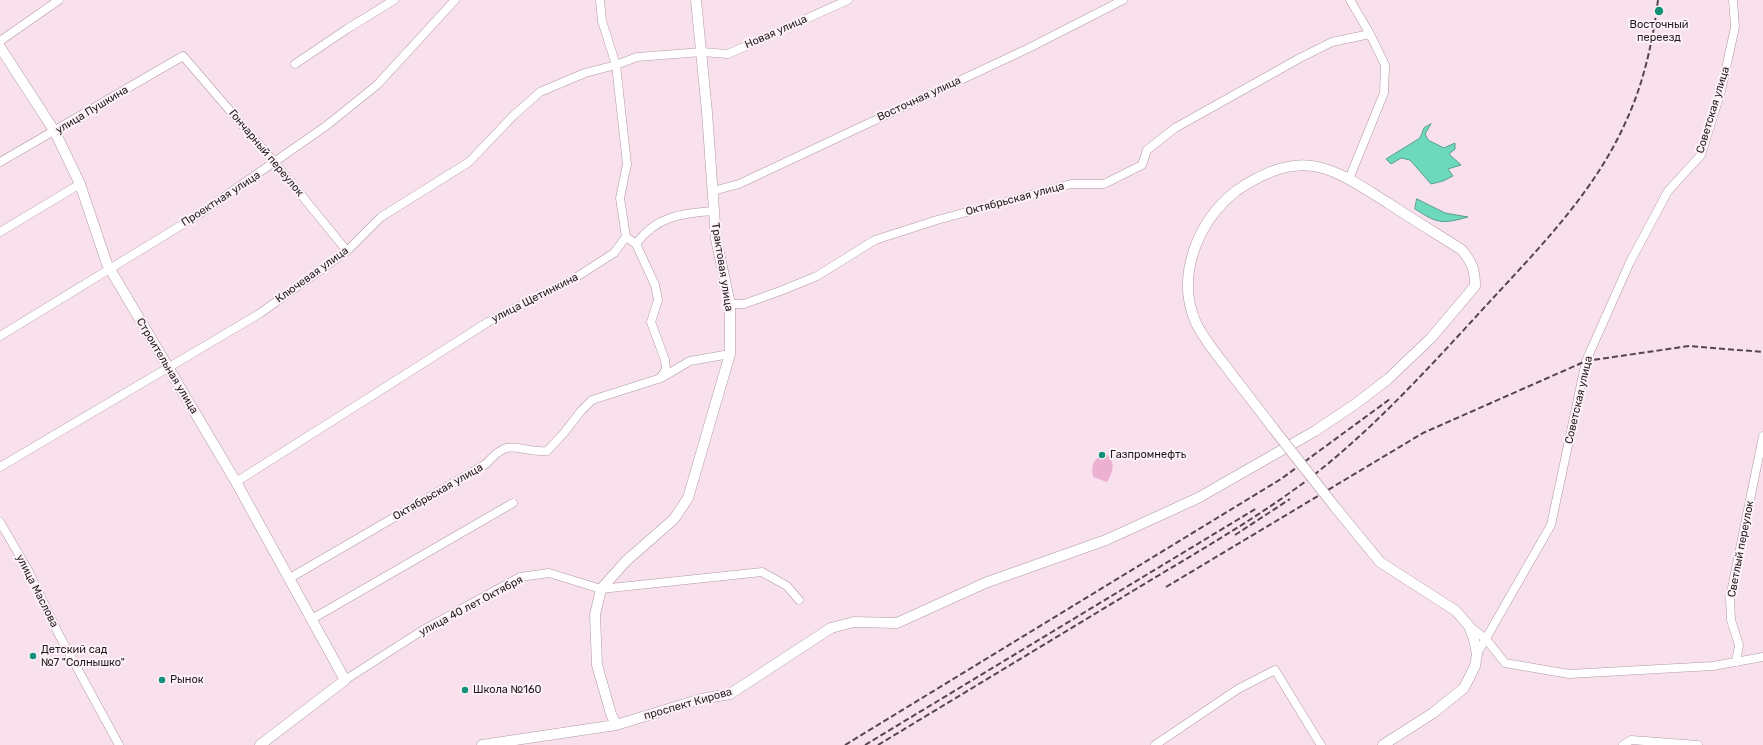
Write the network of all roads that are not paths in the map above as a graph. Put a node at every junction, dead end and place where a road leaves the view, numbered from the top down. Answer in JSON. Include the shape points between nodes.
{"nodes":[{"id":1,"x":59,"y":0,"type":"edge"},
{"id":2,"x":394,"y":0,"type":"edge"},
{"id":3,"x":455,"y":0,"type":"edge"},
{"id":4,"x":600,"y":0,"type":"edge"},
{"id":5,"x":696,"y":0,"type":"edge"},
{"id":6,"x":848,"y":0,"type":"edge"},
{"id":7,"x":1123,"y":0,"type":"edge"},
{"id":8,"x":1350,"y":0,"type":"edge"},
{"id":9,"x":1733,"y":0,"type":"edge"},
{"id":10,"x":1370,"y":34,"type":"junction"},
{"id":11,"x":0,"y":42,"type":"edge"},
{"id":12,"x":0,"y":47,"type":"edge"},
{"id":13,"x":702,"y":52,"type":"junction"},
{"id":14,"x":183,"y":56,"type":"joint"},
{"id":15,"x":294,"y":64,"type":"dead end"},
{"id":16,"x":616,"y":65,"type":"junction"},
{"id":17,"x":55,"y":132,"type":"junction"},
{"id":18,"x":0,"y":162,"type":"edge"},
{"id":19,"x":275,"y":163,"type":"junction"},
{"id":20,"x":1349,"y":179,"type":"junction"},
{"id":21,"x":80,"y":184,"type":"junction"},
{"id":22,"x":713,"y":191,"type":"junction"},
{"id":23,"x":714,"y":211,"type":"junction"},
{"id":24,"x":0,"y":232,"type":"edge"},
{"id":25,"x":626,"y":237,"type":"junction"},
{"id":26,"x":636,"y":244,"type":"junction"},
{"id":27,"x":347,"y":251,"type":"junction"},
{"id":28,"x":109,"y":269,"type":"junction"},
{"id":29,"x":730,"y":304,"type":"junction"},
{"id":30,"x":0,"y":336,"type":"edge"},
{"id":31,"x":730,"y":354,"type":"junction"},
{"id":32,"x":169,"y":367,"type":"junction"},
{"id":33,"x":661,"y":378,"type":"junction"},
{"id":34,"x":1763,"y":436,"type":"edge"},
{"id":35,"x":0,"y":467,"type":"edge"},
{"id":36,"x":236,"y":482,"type":"junction"},
{"id":37,"x":513,"y":503,"type":"dead end"},
{"id":38,"x":0,"y":522,"type":"edge"},
{"id":39,"x":290,"y":578,"type":"junction"},
{"id":40,"x":601,"y":589,"type":"junction"},
{"id":41,"x":799,"y":600,"type":"dead end"},
{"id":42,"x":312,"y":619,"type":"junction"},
{"id":43,"x":1469,"y":626,"type":"junction"},
{"id":44,"x":1486,"y":639,"type":"junction"},
{"id":45,"x":1477,"y":654,"type":"junction"},
{"id":46,"x":1763,"y":657,"type":"edge"},
{"id":47,"x":1736,"y":662,"type":"junction"},
{"id":48,"x":345,"y":680,"type":"junction"},
{"id":49,"x":616,"y":725,"type":"junction"},
{"id":50,"x":118,"y":745,"type":"edge"},
{"id":51,"x":260,"y":745,"type":"edge"},
{"id":52,"x":482,"y":745,"type":"edge"},
{"id":53,"x":1155,"y":745,"type":"edge"},
{"id":54,"x":1321,"y":745,"type":"edge"},
{"id":55,"x":1383,"y":745,"type":"edge"},
{"id":56,"x":1623,"y":745,"type":"edge"},
{"id":57,"x":1698,"y":745,"type":"edge"}],
"edges":[{"from":1,"to":11,"type":"street"},
{"from":2,"to":15,"type":"street"},
{"from":3,"to":19,"type":"street","name":"Проектная улица","via":[[377,85]]},
{"from":4,"to":16,"type":"street","via":[[602,21]]},
{"from":5,"to":13,"type":"street","name":"Трактовая улица"},
{"from":6,"to":13,"type":"street","name":"Новая улица","via":[[728,54]]},
{"from":7,"to":22,"type":"street","name":"Восточная улица","via":[[1029,48],[739,184]]},
{"from":8,"to":10,"type":"street"},
{"from":9,"to":44,"type":"street","name":"Советская улица","via":[[1735,27],[1721,91],[1701,155],[1668,191],[1630,262],[1586,361],[1551,525]]},
{"from":10,"to":20,"type":"street","via":[[1384,65],[1384,93]]},
{"from":10,"to":29,"type":"street","name":"Октябрьская улица","via":[[1332,42],[1175,128],[1147,150],[1142,165],[1104,184],[1071,184],[937,220],[875,240],[817,276],[784,290],[744,304]]},
{"from":12,"to":17,"type":"street","name":"Строительная улица"},
{"from":13,"to":16,"type":"street","name":"Ключевая улица","via":[[637,57]]},
{"from":13,"to":22,"type":"street","name":"Трактовая улица"},
{"from":14,"to":17,"type":"street","name":"улица Пушкина"},
{"from":14,"to":19,"type":"street","name":"Гончарный переулок"},
{"from":16,"to":25,"type":"street","via":[[627,164],[620,198]]},
{"from":16,"to":27,"type":"street","name":"Ключевая улица","via":[[585,73],[540,92],[468,162],[381,217]]},
{"from":17,"to":18,"type":"street","name":"улица Пушкина"},
{"from":17,"to":21,"type":"street","name":"Строительная улица"},
{"from":19,"to":27,"type":"street","name":"Гончарный переулок"},
{"from":19,"to":28,"type":"street","name":"Проектная улица","via":[[198,215]]},
{"from":20,"to":43,"type":"street","name":"проспект Кирова","bridge":true,"via":[[1316,167],[1293,166],[1271,171],[1245,185],[1224,201],[1206,224],[1195,245],[1189,271],[1188,293],[1196,322],[1216,353],[1380,562],[1456,611]]},
{"from":20,"to":49,"type":"street","name":"проспект Кирова","via":[[1462,250],[1475,272],[1475,286],[1432,338],[1388,379],[1354,405],[1315,431],[1198,498],[1106,540],[985,583],[897,623],[854,622],[832,628],[730,694],[701,699]]},
{"from":21,"to":24,"type":"street"},
{"from":21,"to":28,"type":"street","name":"Строительная улица"},
{"from":22,"to":23,"type":"street","name":"Трактовая улица"},
{"from":23,"to":26,"type":"street","via":[[684,213],[669,218],[643,234]]},
{"from":23,"to":29,"type":"street","name":"Трактовая улица","via":[[716,239]]},
{"from":25,"to":26,"type":"street"},
{"from":25,"to":36,"type":"street","name":"улица Щетинкина","via":[[614,253],[582,274],[488,322]]},
{"from":26,"to":33,"type":"street","via":[[655,286],[658,300],[651,322],[665,360],[666,369]]},
{"from":27,"to":32,"type":"street","name":"Ключевая улица","via":[[259,314]]},
{"from":28,"to":30,"type":"street","name":"Проектная улица"},
{"from":28,"to":32,"type":"street","name":"Строительная улица"},
{"from":29,"to":31,"type":"street","name":"Трактовая улица"},
{"from":31,"to":33,"type":"street","name":"Октябрьская улица","via":[[690,361]]},
{"from":31,"to":40,"type":"street","name":"Трактовая улица","via":[[688,498],[674,519],[626,561]]},
{"from":32,"to":35,"type":"street","name":"Ключевая улица"},
{"from":32,"to":36,"type":"street","name":"Строительная улица"},
{"from":33,"to":39,"type":"street","name":"Октябрьская улица","via":[[592,400],[547,451],[506,447],[486,464]]},
{"from":34,"to":47,"type":"street","name":"Светлый переулок","via":[[1730,598],[1731,620],[1739,646]]},
{"from":36,"to":39,"type":"street","name":"Строительная улица"},
{"from":37,"to":42,"type":"street"},
{"from":38,"to":50,"type":"street","name":"улица Маслова","via":[[28,570],[58,633]]},
{"from":39,"to":42,"type":"street","name":"Строительная улица"},
{"from":40,"to":41,"type":"street","name":"улица 40 лет Октября","via":[[762,572],[787,586]]},
{"from":40,"to":48,"type":"street","name":"улица 40 лет Октября","via":[[548,573],[520,577],[423,630]]},
{"from":40,"to":49,"type":"street","via":[[594,615],[598,665]]},
{"from":42,"to":48,"type":"street","name":"Строительная улица"},
{"from":43,"to":44,"type":"street"},
{"from":43,"to":45,"type":"street"},
{"from":44,"to":45,"type":"street","name":"Советская улица"},
{"from":44,"to":47,"type":"street","via":[[1505,663],[1569,674],[1713,666]]},
{"from":45,"to":55,"type":"street","name":"Советская улица","via":[[1475,666],[1464,688],[1433,713]]},
{"from":46,"to":47,"type":"street"},
{"from":48,"to":51,"type":"street","name":"улица 40 лет Октября"},
{"from":49,"to":52,"type":"street","name":"проспект Кирова"},
{"from":53,"to":54,"type":"street","via":[[1238,689],[1275,670]]},
{"from":56,"to":57,"type":"street","via":[[1631,740]]}]}
